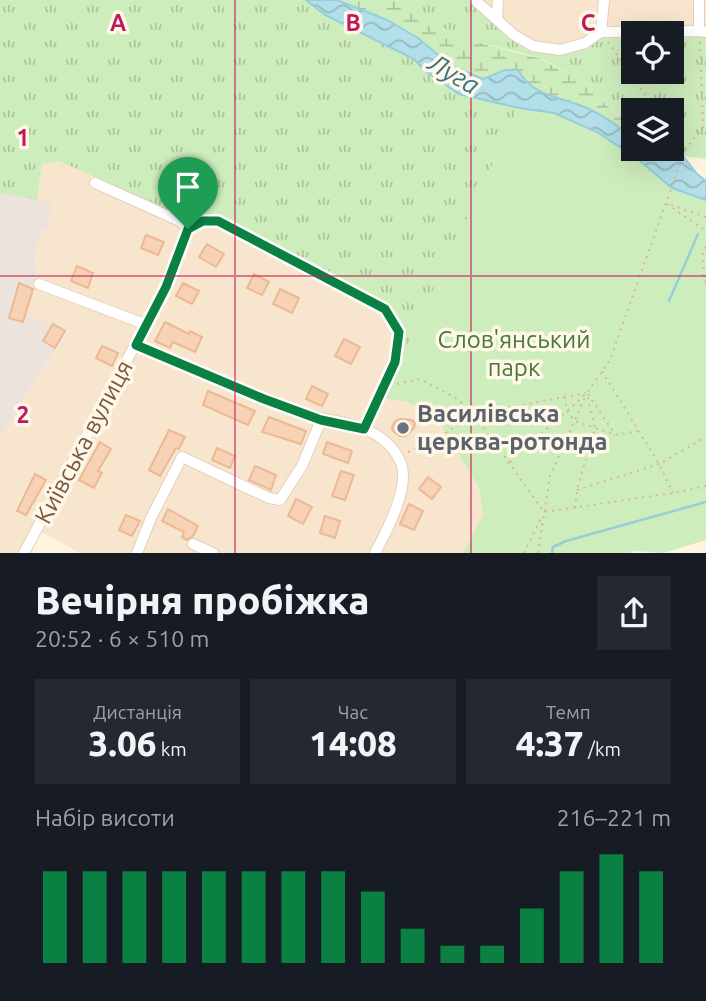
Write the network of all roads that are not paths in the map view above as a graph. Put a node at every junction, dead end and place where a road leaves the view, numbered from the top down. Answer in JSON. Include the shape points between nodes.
{"nodes":[{"id":1,"x":475,"y":0,"type":"edge"},
{"id":2,"x":498,"y":0,"type":"edge"},
{"id":3,"x":604,"y":0,"type":"edge"},
{"id":4,"x":699,"y":0,"type":"edge"},
{"id":5,"x":497,"y":19,"type":"junction"},
{"id":6,"x":601,"y":32,"type":"junction"},
{"id":7,"x":703,"y":32,"type":"edge"},
{"id":8,"x":95,"y":183,"type":"dead end"},
{"id":9,"x":188,"y":229,"type":"junction"},
{"id":10,"x":39,"y":284,"type":"dead end"},
{"id":11,"x":147,"y":324,"type":"junction"},
{"id":12,"x":136,"y":345,"type":"junction"},
{"id":13,"x":321,"y":420,"type":"junction"},
{"id":14,"x":364,"y":429,"type":"junction"},
{"id":15,"x":193,"y":544,"type":"dead end"},
{"id":16,"x":24,"y":553,"type":"edge"},
{"id":17,"x":137,"y":553,"type":"edge"},
{"id":18,"x":213,"y":553,"type":"edge"},
{"id":19,"x":375,"y":553,"type":"edge"}],
"edges":[{"from":1,"to":5,"type":"street"},
{"from":2,"to":5,"type":"street"},
{"from":3,"to":6,"type":"street"},
{"from":4,"to":7,"type":"street"},
{"from":5,"to":6,"type":"street","via":[[533,46],[560,50],[585,43]]},
{"from":6,"to":7,"type":"street"},
{"from":8,"to":9,"type":"street","via":[[180,221]]},
{"from":9,"to":11,"type":"street","name":"Київська вулиця"},
{"from":9,"to":14,"type":"street","via":[[203,221],[218,221],[385,309],[399,332],[395,362]]},
{"from":10,"to":11,"type":"street"},
{"from":11,"to":12,"type":"street","name":"Київська вулиця"},
{"from":12,"to":13,"type":"street"},
{"from":12,"to":16,"type":"street","name":"Київська вулиця"},
{"from":13,"to":14,"type":"street"},
{"from":13,"to":17,"type":"street","via":[[302,466],[280,500],[182,457]]},
{"from":14,"to":19,"type":"street","via":[[395,453],[403,476]]},
{"from":15,"to":18,"type":"street"}]}
